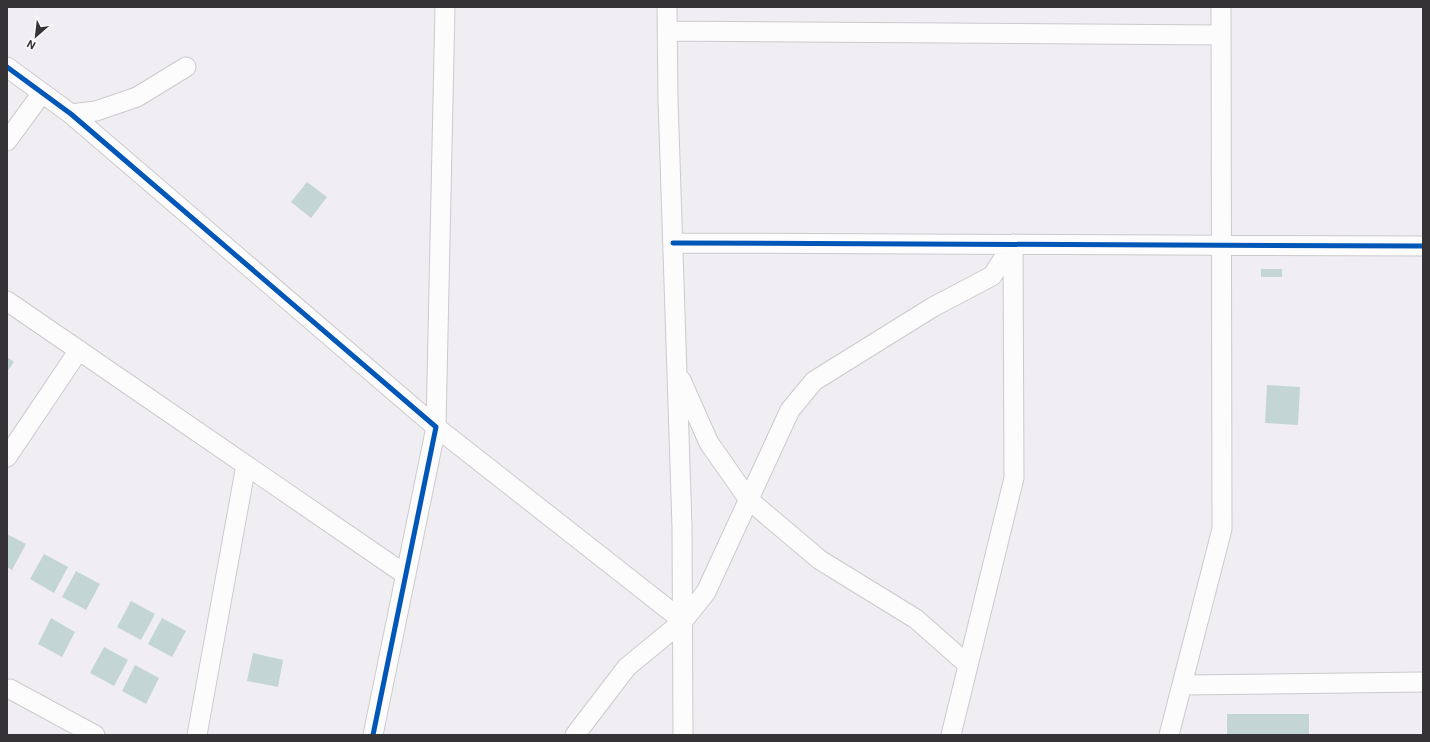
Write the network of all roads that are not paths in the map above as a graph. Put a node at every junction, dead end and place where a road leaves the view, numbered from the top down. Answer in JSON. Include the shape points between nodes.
{"nodes":[{"id":1,"x":445,"y":7,"type":"edge"},
{"id":2,"x":667,"y":7,"type":"edge"},
{"id":3,"x":1221,"y":7,"type":"edge"},
{"id":4,"x":667,"y":31,"type":"junction"},
{"id":5,"x":1222,"y":35,"type":"junction"},
{"id":6,"x":7,"y":67,"type":"edge"},
{"id":7,"x":186,"y":68,"type":"dead end"},
{"id":8,"x":42,"y":93,"type":"junction"},
{"id":9,"x":71,"y":114,"type":"junction"},
{"id":10,"x":7,"y":141,"type":"edge"},
{"id":11,"x":673,"y":243,"type":"junction"},
{"id":12,"x":1013,"y":244,"type":"junction"},
{"id":13,"x":1222,"y":245,"type":"junction"},
{"id":14,"x":1423,"y":246,"type":"edge"},
{"id":15,"x":7,"y":301,"type":"edge"},
{"id":16,"x":79,"y":350,"type":"junction"},
{"id":17,"x":677,"y":372,"type":"junction"},
{"id":18,"x":436,"y":427,"type":"junction"},
{"id":19,"x":7,"y":457,"type":"edge"},
{"id":20,"x":246,"y":465,"type":"junction"},
{"id":21,"x":749,"y":500,"type":"junction"},
{"id":22,"x":406,"y":575,"type":"junction"},
{"id":23,"x":683,"y":621,"type":"junction"},
{"id":24,"x":968,"y":665,"type":"junction"},
{"id":25,"x":1423,"y":682,"type":"edge"},
{"id":26,"x":1182,"y":685,"type":"junction"},
{"id":27,"x":10,"y":689,"type":"dead end"},
{"id":28,"x":95,"y":735,"type":"edge"},
{"id":29,"x":196,"y":735,"type":"edge"},
{"id":30,"x":373,"y":735,"type":"edge"},
{"id":31,"x":575,"y":735,"type":"edge"},
{"id":32,"x":683,"y":735,"type":"edge"},
{"id":33,"x":950,"y":735,"type":"edge"},
{"id":34,"x":1168,"y":735,"type":"edge"}],
"edges":[{"from":1,"to":18,"type":"street"},
{"from":2,"to":4,"type":"street"},
{"from":3,"to":5,"type":"street"},
{"from":4,"to":5,"type":"street"},
{"from":4,"to":11,"type":"street"},
{"from":5,"to":13,"type":"street"},
{"from":6,"to":8,"type":"street"},
{"from":7,"to":9,"type":"street","via":[[138,97],[96,111]]},
{"from":8,"to":9,"type":"street"},
{"from":8,"to":10,"type":"street"},
{"from":9,"to":18,"type":"street"},
{"from":11,"to":12,"type":"street"},
{"from":11,"to":17,"type":"street"},
{"from":12,"to":13,"type":"street"},
{"from":12,"to":21,"type":"street","via":[[992,276],[933,307],[814,381],[790,410]]},
{"from":12,"to":24,"type":"street","via":[[1014,478]]},
{"from":13,"to":14,"type":"street"},
{"from":13,"to":26,"type":"street","via":[[1222,529]]},
{"from":15,"to":16,"type":"street"},
{"from":16,"to":19,"type":"street"},
{"from":16,"to":20,"type":"street"},
{"from":17,"to":21,"type":"street","via":[[709,443]]},
{"from":17,"to":23,"type":"street"},
{"from":18,"to":22,"type":"street"},
{"from":18,"to":23,"type":"street"},
{"from":20,"to":22,"type":"street"},
{"from":20,"to":29,"type":"street"},
{"from":21,"to":23,"type":"street","via":[[706,592]]},
{"from":21,"to":24,"type":"street","via":[[820,560],[916,619]]},
{"from":22,"to":30,"type":"street"},
{"from":23,"to":31,"type":"street","via":[[627,667]]},
{"from":23,"to":32,"type":"street"},
{"from":24,"to":33,"type":"street"},
{"from":25,"to":26,"type":"street"},
{"from":26,"to":34,"type":"street"},
{"from":27,"to":28,"type":"street"}]}
